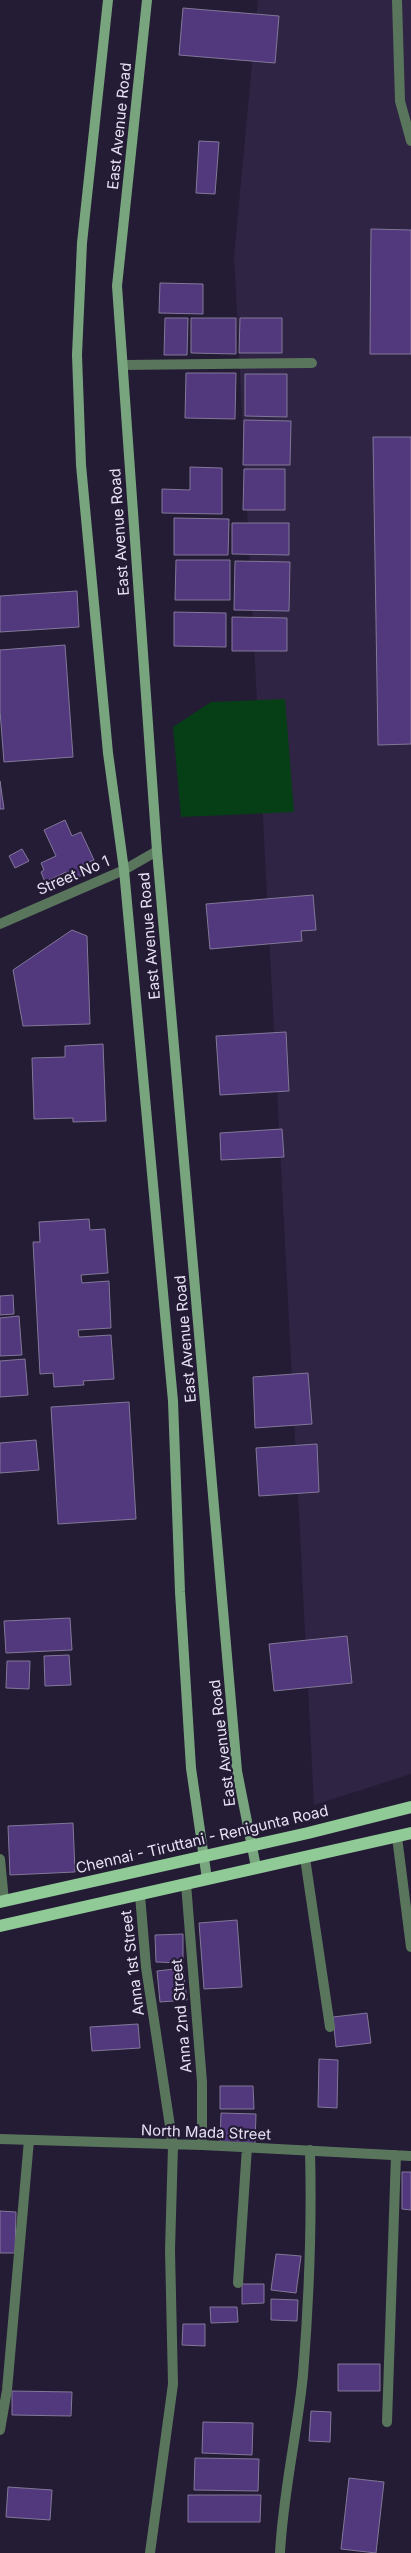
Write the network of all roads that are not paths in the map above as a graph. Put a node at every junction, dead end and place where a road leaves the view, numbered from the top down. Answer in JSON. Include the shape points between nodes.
{"nodes":[{"id":1,"x":108,"y":0,"type":"edge"},
{"id":2,"x":147,"y":0,"type":"edge"},
{"id":3,"x":396,"y":0,"type":"edge"},
{"id":4,"x":411,"y":141,"type":"edge"},
{"id":5,"x":312,"y":362,"type":"dead end"},
{"id":6,"x":122,"y":365,"type":"junction"},
{"id":7,"x":157,"y":851,"type":"junction"},
{"id":8,"x":124,"y":870,"type":"junction"},
{"id":9,"x":0,"y":924,"type":"edge"},
{"id":10,"x":411,"y":1807,"type":"edge"},
{"id":11,"x":411,"y":1833,"type":"edge"},
{"id":12,"x":398,"y":1837,"type":"junction"},
{"id":13,"x":252,"y":1844,"type":"junction"},
{"id":14,"x":202,"y":1856,"type":"junction"},
{"id":15,"x":305,"y":1858,"type":"junction"},
{"id":16,"x":0,"y":1859,"type":"edge"},
{"id":17,"x":256,"y":1867,"type":"junction"},
{"id":18,"x":207,"y":1879,"type":"junction"},
{"id":19,"x":186,"y":1884,"type":"junction"},
{"id":20,"x":140,"y":1895,"type":"junction"},
{"id":21,"x":2,"y":1901,"type":"edge"},
{"id":22,"x":0,"y":1926,"type":"edge"},
{"id":23,"x":411,"y":1947,"type":"edge"},
{"id":24,"x":330,"y":2027,"type":"dead end"},
{"id":25,"x":0,"y":2139,"type":"edge"},
{"id":26,"x":29,"y":2140,"type":"junction"},
{"id":27,"x":172,"y":2146,"type":"junction"},
{"id":28,"x":202,"y":2146,"type":"junction"},
{"id":29,"x":247,"y":2148,"type":"junction"},
{"id":30,"x":310,"y":2150,"type":"junction"},
{"id":31,"x":396,"y":2155,"type":"junction"},
{"id":32,"x":411,"y":2156,"type":"edge"},
{"id":33,"x":238,"y":2283,"type":"dead end"},
{"id":34,"x":387,"y":2422,"type":"dead end"},
{"id":35,"x":0,"y":2430,"type":"edge"},
{"id":36,"x":150,"y":2553,"type":"edge"},
{"id":37,"x":280,"y":2553,"type":"edge"}],
"edges":[{"from":1,"to":8,"type":"main road","name":"East Avenue Road","via":[[82,243],[77,355],[81,466],[108,753]]},
{"from":2,"to":6,"type":"main road","name":"East Avenue Road","via":[[117,286]]},
{"from":3,"to":4,"type":"street","via":[[400,101]]},
{"from":5,"to":6,"type":"street"},
{"from":6,"to":7,"type":"main road","name":"East Avenue Road"},
{"from":7,"to":8,"type":"street","name":"Street No 1"},
{"from":7,"to":13,"type":"main road","name":"East Avenue Road","via":[[238,1771]]},
{"from":8,"to":9,"type":"street","name":"Street No 1"},
{"from":8,"to":14,"type":"main road","name":"East Avenue Road","via":[[172,1401],[180,1592],[192,1768]]},
{"from":10,"to":13,"type":"main road","name":"Chennai - Tiruttani - Renigunta Road"},
{"from":11,"to":12,"type":"main road"},
{"from":12,"to":15,"type":"main road"},
{"from":12,"to":23,"type":"street"},
{"from":13,"to":14,"type":"main road","name":"Chennai - Tiruttani - Renigunta Road"},
{"from":13,"to":17,"type":"main road","name":"East Avenue Road"},
{"from":14,"to":18,"type":"main road"},
{"from":14,"to":21,"type":"main road","name":"Chennai - Tiruttani - Renigunta Road"},
{"from":15,"to":17,"type":"main road"},
{"from":15,"to":24,"type":"street"},
{"from":16,"to":21,"type":"street"},
{"from":17,"to":18,"type":"main road"},
{"from":18,"to":19,"type":"main road"},
{"from":19,"to":20,"type":"main road"},
{"from":19,"to":28,"type":"street","name":"Anna 2nd Street","via":[[202,2082]]},
{"from":20,"to":22,"type":"main road"},
{"from":20,"to":27,"type":"street","name":"Anna 1st Street","via":[[146,1967]]},
{"from":25,"to":26,"type":"street","name":"North Mada Street"},
{"from":26,"to":27,"type":"street","name":"North Mada Street"},
{"from":26,"to":35,"type":"street","via":[[7,2390]]},
{"from":27,"to":28,"type":"street","name":"North Mada Street"},
{"from":27,"to":36,"type":"street","name":"Anna 1st Street","via":[[170,2260],[174,2384]]},
{"from":28,"to":29,"type":"street","name":"North Mada Street"},
{"from":29,"to":30,"type":"street","name":"North Mada Street"},
{"from":29,"to":33,"type":"street"},
{"from":30,"to":31,"type":"street","name":"North Mada Street"},
{"from":30,"to":37,"type":"street","via":[[312,2233],[302,2377]]},
{"from":31,"to":32,"type":"street","name":"North Mada Street"},
{"from":31,"to":34,"type":"street"}]}
